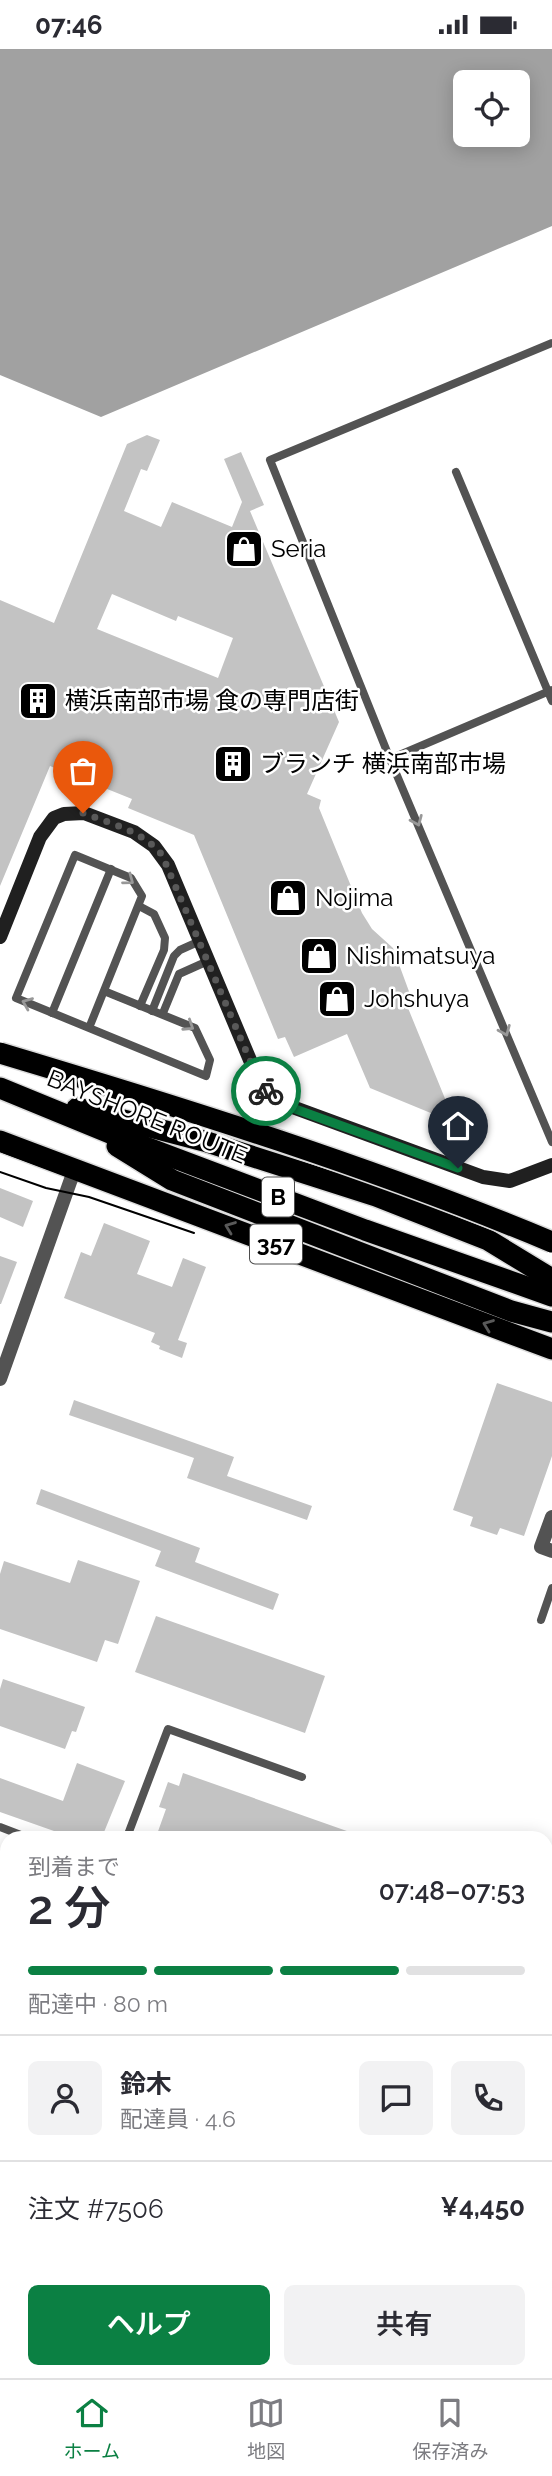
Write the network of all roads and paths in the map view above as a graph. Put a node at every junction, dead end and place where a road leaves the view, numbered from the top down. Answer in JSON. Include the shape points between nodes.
{"nodes":[{"id":1,"x":552,"y":343,"type":"edge"},
{"id":2,"x":456,"y":472,"type":"dead end"},
{"id":3,"x":552,"y":690,"type":"edge"},
{"id":4,"x":552,"y":701,"type":"edge"},
{"id":5,"x":390,"y":759,"type":"junction"},
{"id":6,"x":111,"y":869,"type":"junction"},
{"id":7,"x":139,"y":906,"type":"junction"},
{"id":8,"x":0,"y":937,"type":"edge"},
{"id":9,"x":200,"y":941,"type":"junction"},
{"id":10,"x":208,"y":961,"type":"junction"},
{"id":11,"x":104,"y":991,"type":"junction"},
{"id":12,"x":140,"y":1006,"type":"junction"},
{"id":13,"x":152,"y":1011,"type":"junction"},
{"id":14,"x":52,"y":1013,"type":"junction"},
{"id":15,"x":163,"y":1013,"type":"junction"},
{"id":16,"x":89,"y":1028,"type":"junction"},
{"id":17,"x":0,"y":1052,"type":"edge"},
{"id":18,"x":3,"y":1089,"type":"edge"},
{"id":19,"x":63,"y":1109,"type":"junction"},
{"id":20,"x":0,"y":1141,"type":"edge"},
{"id":21,"x":134,"y":1142,"type":"junction"},
{"id":22,"x":552,"y":1142,"type":"edge"},
{"id":23,"x":552,"y":1165,"type":"edge"},
{"id":24,"x":75,"y":1168,"type":"junction"},
{"id":25,"x":552,"y":1243,"type":"edge"},
{"id":26,"x":552,"y":1279,"type":"edge"},
{"id":27,"x":552,"y":1287,"type":"edge"},
{"id":28,"x":552,"y":1296,"type":"edge"},
{"id":29,"x":552,"y":1309,"type":"edge"},
{"id":30,"x":552,"y":1321,"type":"edge"},
{"id":31,"x":552,"y":1349,"type":"edge"},
{"id":32,"x":0,"y":1379,"type":"edge"},
{"id":33,"x":552,"y":1517,"type":"edge"},
{"id":34,"x":552,"y":1551,"type":"edge"},
{"id":35,"x":552,"y":1588,"type":"edge"},
{"id":36,"x":541,"y":1620,"type":"dead end"},
{"id":37,"x":302,"y":1777,"type":"dead end"},
{"id":38,"x":129,"y":1831,"type":"edge"}],
"edges":[{"from":1,"to":5,"type":"lane","via":[[270,460]]},
{"from":2,"to":4,"type":"lane","bridge":true},
{"from":3,"to":5,"type":"lane"},
{"from":5,"to":22,"type":"lane","one_way":true},
{"from":6,"to":7,"type":"lane","one_way":true,"via":[[134,881],[142,894]]},
{"from":6,"to":14,"type":"lane"},
{"from":14,"to":6,"type":"lane","one_way":true,"via":[[16,998],[55,902],[75,855]]},
{"from":7,"to":11,"type":"lane"},
{"from":7,"to":12,"type":"lane","via":[[154,913],[165,942]]},
{"from":8,"to":9,"type":"street","via":[[46,827],[54,818],[74,812],[134,832],[154,846],[168,865]]},
{"from":9,"to":10,"type":"street"},
{"from":9,"to":13,"type":"lane","via":[[174,956]]},
{"from":10,"to":15,"type":"lane","via":[[179,974]]},
{"from":10,"to":23,"type":"street","via":[[258,1079],[276,1101],[483,1177],[510,1181]]},
{"from":11,"to":12,"type":"lane"},
{"from":11,"to":16,"type":"lane"},
{"from":12,"to":13,"type":"lane"},
{"from":13,"to":15,"type":"lane"},
{"from":14,"to":16,"type":"lane"},
{"from":15,"to":16,"type":"lane","one_way":true,"via":[[198,1030],[210,1060],[205,1076]]},
{"from":17,"to":25,"type":"highway","name":"BAYSHORE ROUTE","number":"B","bridge":true,"via":[[371,1171]]},
{"from":18,"to":19,"type":"highway","name":"BAYSHORE ROUTE","number":"B"},
{"from":19,"to":21,"type":"highway","name":"BAYSHORE ROUTE","number":"B"},
{"from":19,"to":26,"type":"highway","via":[[204,1140],[376,1196],[488,1240]]},
{"from":19,"to":30,"type":"highway","via":[[172,1180],[511,1311]]},
{"from":20,"to":24,"type":"highway","number":"357"},
{"from":21,"to":27,"type":"highway","via":[[203,1159]]},
{"from":21,"to":28,"type":"highway","name":"BAYSHORE ROUTE","number":"B"},
{"from":21,"to":29,"type":"highway","via":[[226,1192]]},
{"from":31,"to":24,"type":"highway","number":"357","one_way":true},
{"from":24,"to":32,"type":"street"},
{"from":33,"to":34,"type":"street","via":[[541,1547]]},
{"from":35,"to":36,"type":"lane"},
{"from":37,"to":38,"type":"lane","via":[[168,1729]]}]}
